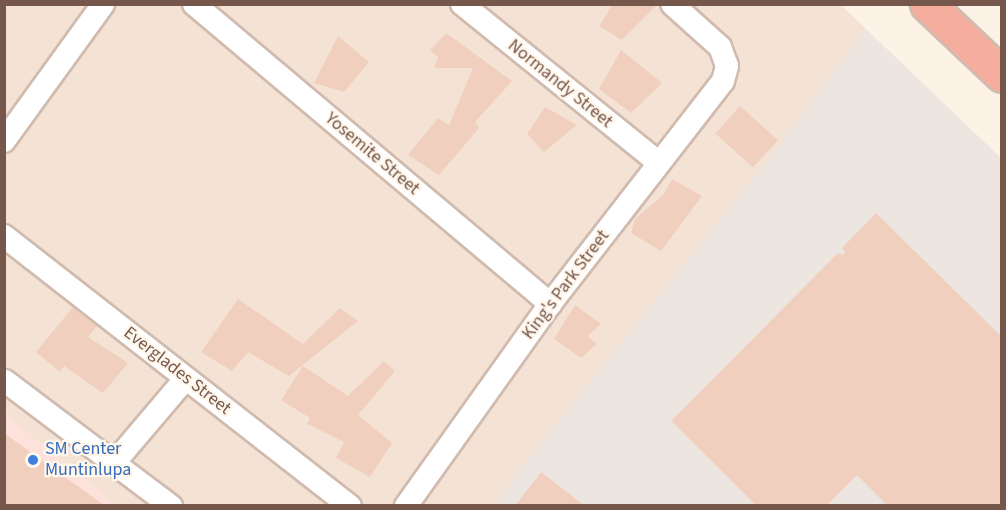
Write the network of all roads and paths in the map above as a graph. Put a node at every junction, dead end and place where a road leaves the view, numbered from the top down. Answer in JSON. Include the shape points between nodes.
{"nodes":[{"id":1,"x":103,"y":4,"type":"edge"},
{"id":2,"x":194,"y":4,"type":"edge"},
{"id":3,"x":462,"y":4,"type":"edge"},
{"id":4,"x":672,"y":4,"type":"edge"},
{"id":5,"x":927,"y":4,"type":"edge"},
{"id":6,"x":1002,"y":75,"type":"edge"},
{"id":7,"x":4,"y":141,"type":"edge"},
{"id":8,"x":659,"y":163,"type":"junction"},
{"id":9,"x":4,"y":236,"type":"edge"},
{"id":10,"x":550,"y":304,"type":"junction"},
{"id":11,"x":186,"y":378,"type":"junction"},
{"id":12,"x":5,"y":381,"type":"edge"},
{"id":13,"x":114,"y":463,"type":"junction"},
{"id":14,"x":171,"y":506,"type":"edge"},
{"id":15,"x":350,"y":506,"type":"edge"},
{"id":16,"x":405,"y":506,"type":"edge"}],
"edges":[{"from":1,"to":7,"type":"street"},
{"from":2,"to":10,"type":"street","name":"Yosemite Street"},
{"from":3,"to":8,"type":"street","name":"Normandy Street"},
{"from":4,"to":8,"type":"street","name":"King's Park Street","via":[[720,47],[727,66],[723,81]]},
{"from":5,"to":6,"type":"highway"},
{"from":8,"to":10,"type":"street","name":"King's Park Street"},
{"from":9,"to":11,"type":"street","name":"Everglades Street"},
{"from":10,"to":16,"type":"street","name":"King's Park Street"},
{"from":11,"to":13,"type":"street"},
{"from":11,"to":15,"type":"street","name":"Everglades Street"},
{"from":12,"to":13,"type":"street"},
{"from":13,"to":14,"type":"street"}]}
